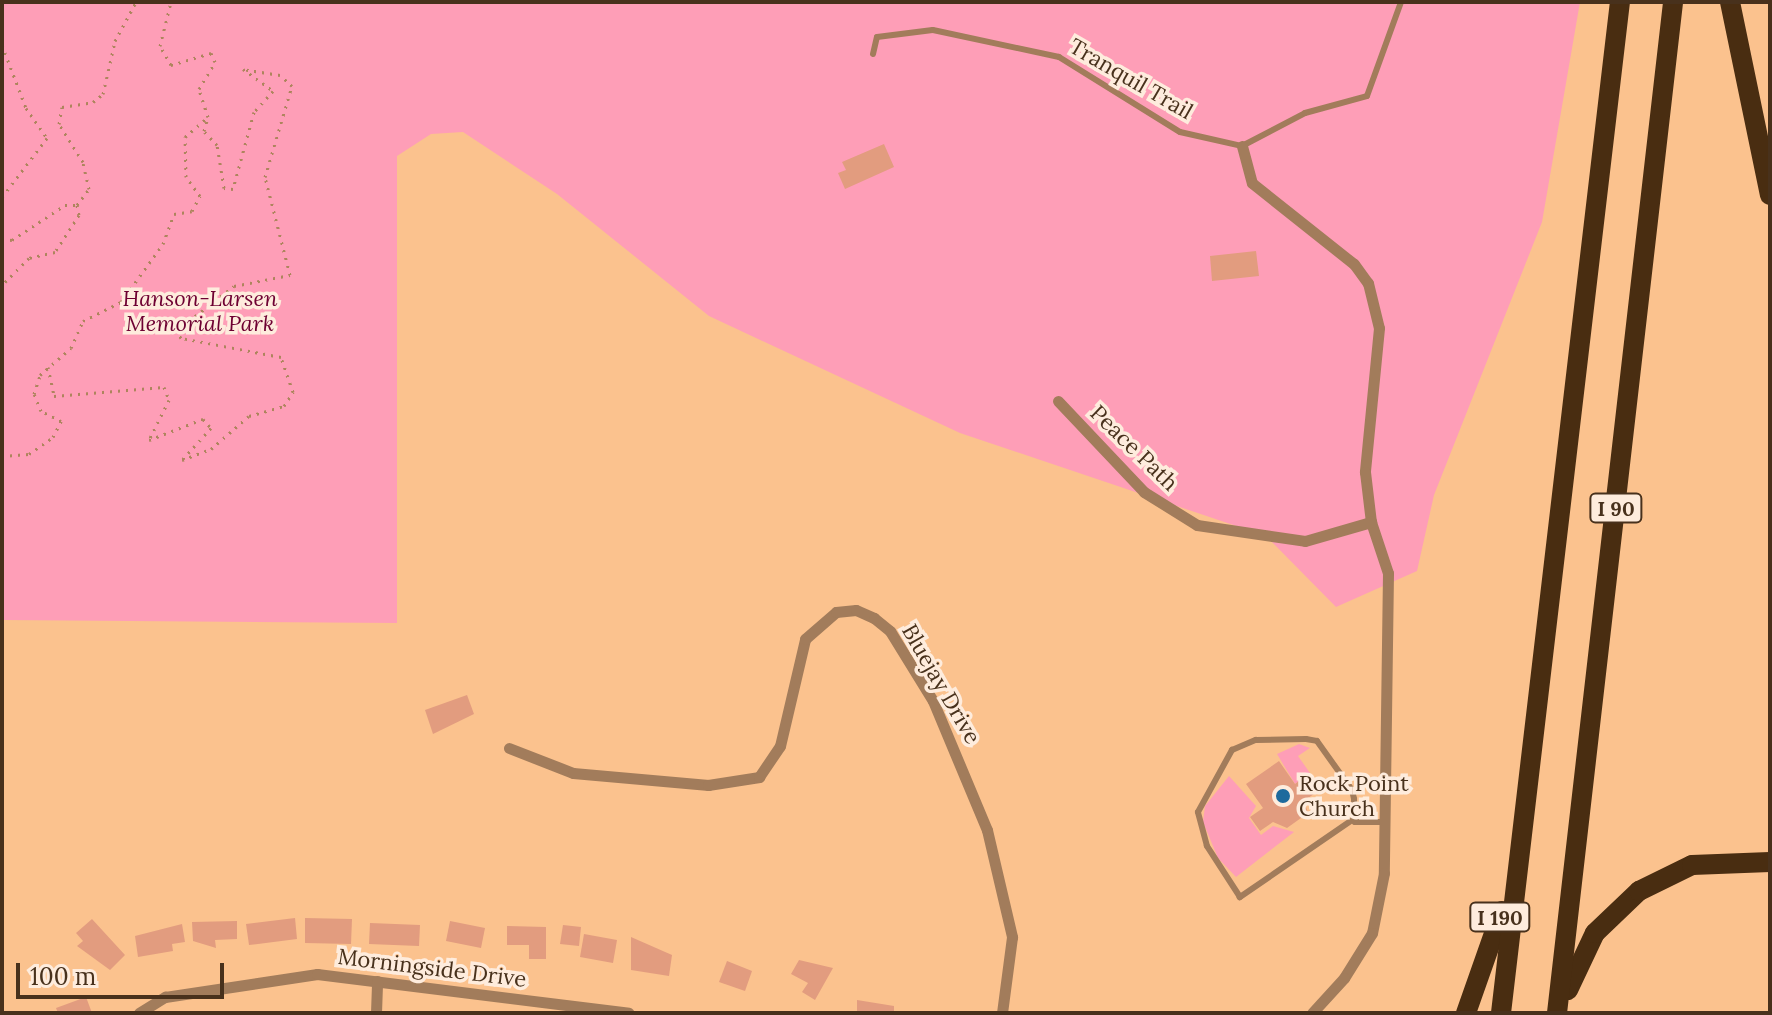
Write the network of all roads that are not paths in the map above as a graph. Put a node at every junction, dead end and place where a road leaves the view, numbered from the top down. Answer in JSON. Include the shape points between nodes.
{"nodes":[{"id":1,"x":1401,"y":2,"type":"edge"},
{"id":2,"x":1620,"y":2,"type":"edge"},
{"id":3,"x":1673,"y":2,"type":"edge"},
{"id":4,"x":1730,"y":2,"type":"edge"},
{"id":5,"x":873,"y":54,"type":"dead end"},
{"id":6,"x":1242,"y":146,"type":"junction"},
{"id":7,"x":1770,"y":195,"type":"edge"},
{"id":8,"x":1058,"y":401,"type":"dead end"},
{"id":9,"x":1371,"y":522,"type":"junction"},
{"id":10,"x":509,"y":748,"type":"dead end"},
{"id":11,"x":1355,"y":818,"type":"junction"},
{"id":12,"x":1524,"y":818,"type":"junction"},
{"id":13,"x":1383,"y":822,"type":"junction"},
{"id":14,"x":1770,"y":862,"type":"edge"},
{"id":15,"x":377,"y":981,"type":"junction"},
{"id":16,"x":139,"y":1013,"type":"edge"},
{"id":17,"x":376,"y":1013,"type":"edge"},
{"id":18,"x":629,"y":1013,"type":"edge"},
{"id":19,"x":1002,"y":1013,"type":"edge"},
{"id":20,"x":1312,"y":1013,"type":"edge"},
{"id":21,"x":1466,"y":1013,"type":"edge"},
{"id":22,"x":1501,"y":1013,"type":"edge"},
{"id":23,"x":1557,"y":1013,"type":"edge"},
{"id":24,"x":1563,"y":1013,"type":"edge"}],
"edges":[{"from":1,"to":6,"type":"lane","via":[[1367,96],[1305,113]]},
{"from":2,"to":12,"type":"highway","number":"I 90"},
{"from":3,"to":23,"type":"highway","number":"I 90"},
{"from":4,"to":7,"type":"highway"},
{"from":5,"to":6,"type":"lane","name":"Tranquil Trail","via":[[877,37],[933,30],[1059,57],[1180,132]]},
{"from":6,"to":9,"type":"street","via":[[1252,183],[1354,264],[1377,306],[1380,351],[1365,450]]},
{"from":8,"to":9,"type":"street","name":"Peace Path","via":[[1144,492],[1197,525],[1305,541]]},
{"from":9,"to":13,"type":"street","via":[[1388,573]]},
{"from":10,"to":19,"type":"street","name":"Bluejay Drive","via":[[573,773],[708,785],[759,777],[780,746],[805,639],[836,612],[856,610],[874,618],[890,631],[933,701],[972,783],[996,858],[1012,937]]},
{"from":11,"to":11,"type":"lane","via":[[1352,790],[1317,741],[1306,739],[1256,740],[1232,750],[1198,812],[1207,846],[1240,897]]},
{"from":11,"to":13,"type":"lane"},
{"from":12,"to":21,"type":"highway","number":"I 190","via":[[1496,934]]},
{"from":12,"to":22,"type":"highway","number":"I 90"},
{"from":13,"to":20,"type":"street","via":[[1384,873],[1372,933],[1344,978]]},
{"from":14,"to":24,"type":"highway","via":[[1692,865],[1639,891],[1582,953]]},
{"from":15,"to":16,"type":"street","name":"Morningside Drive","via":[[317,974],[263,978],[165,997]]},
{"from":15,"to":17,"type":"street"},
{"from":15,"to":18,"type":"street","name":"Morningside Drive"}]}
